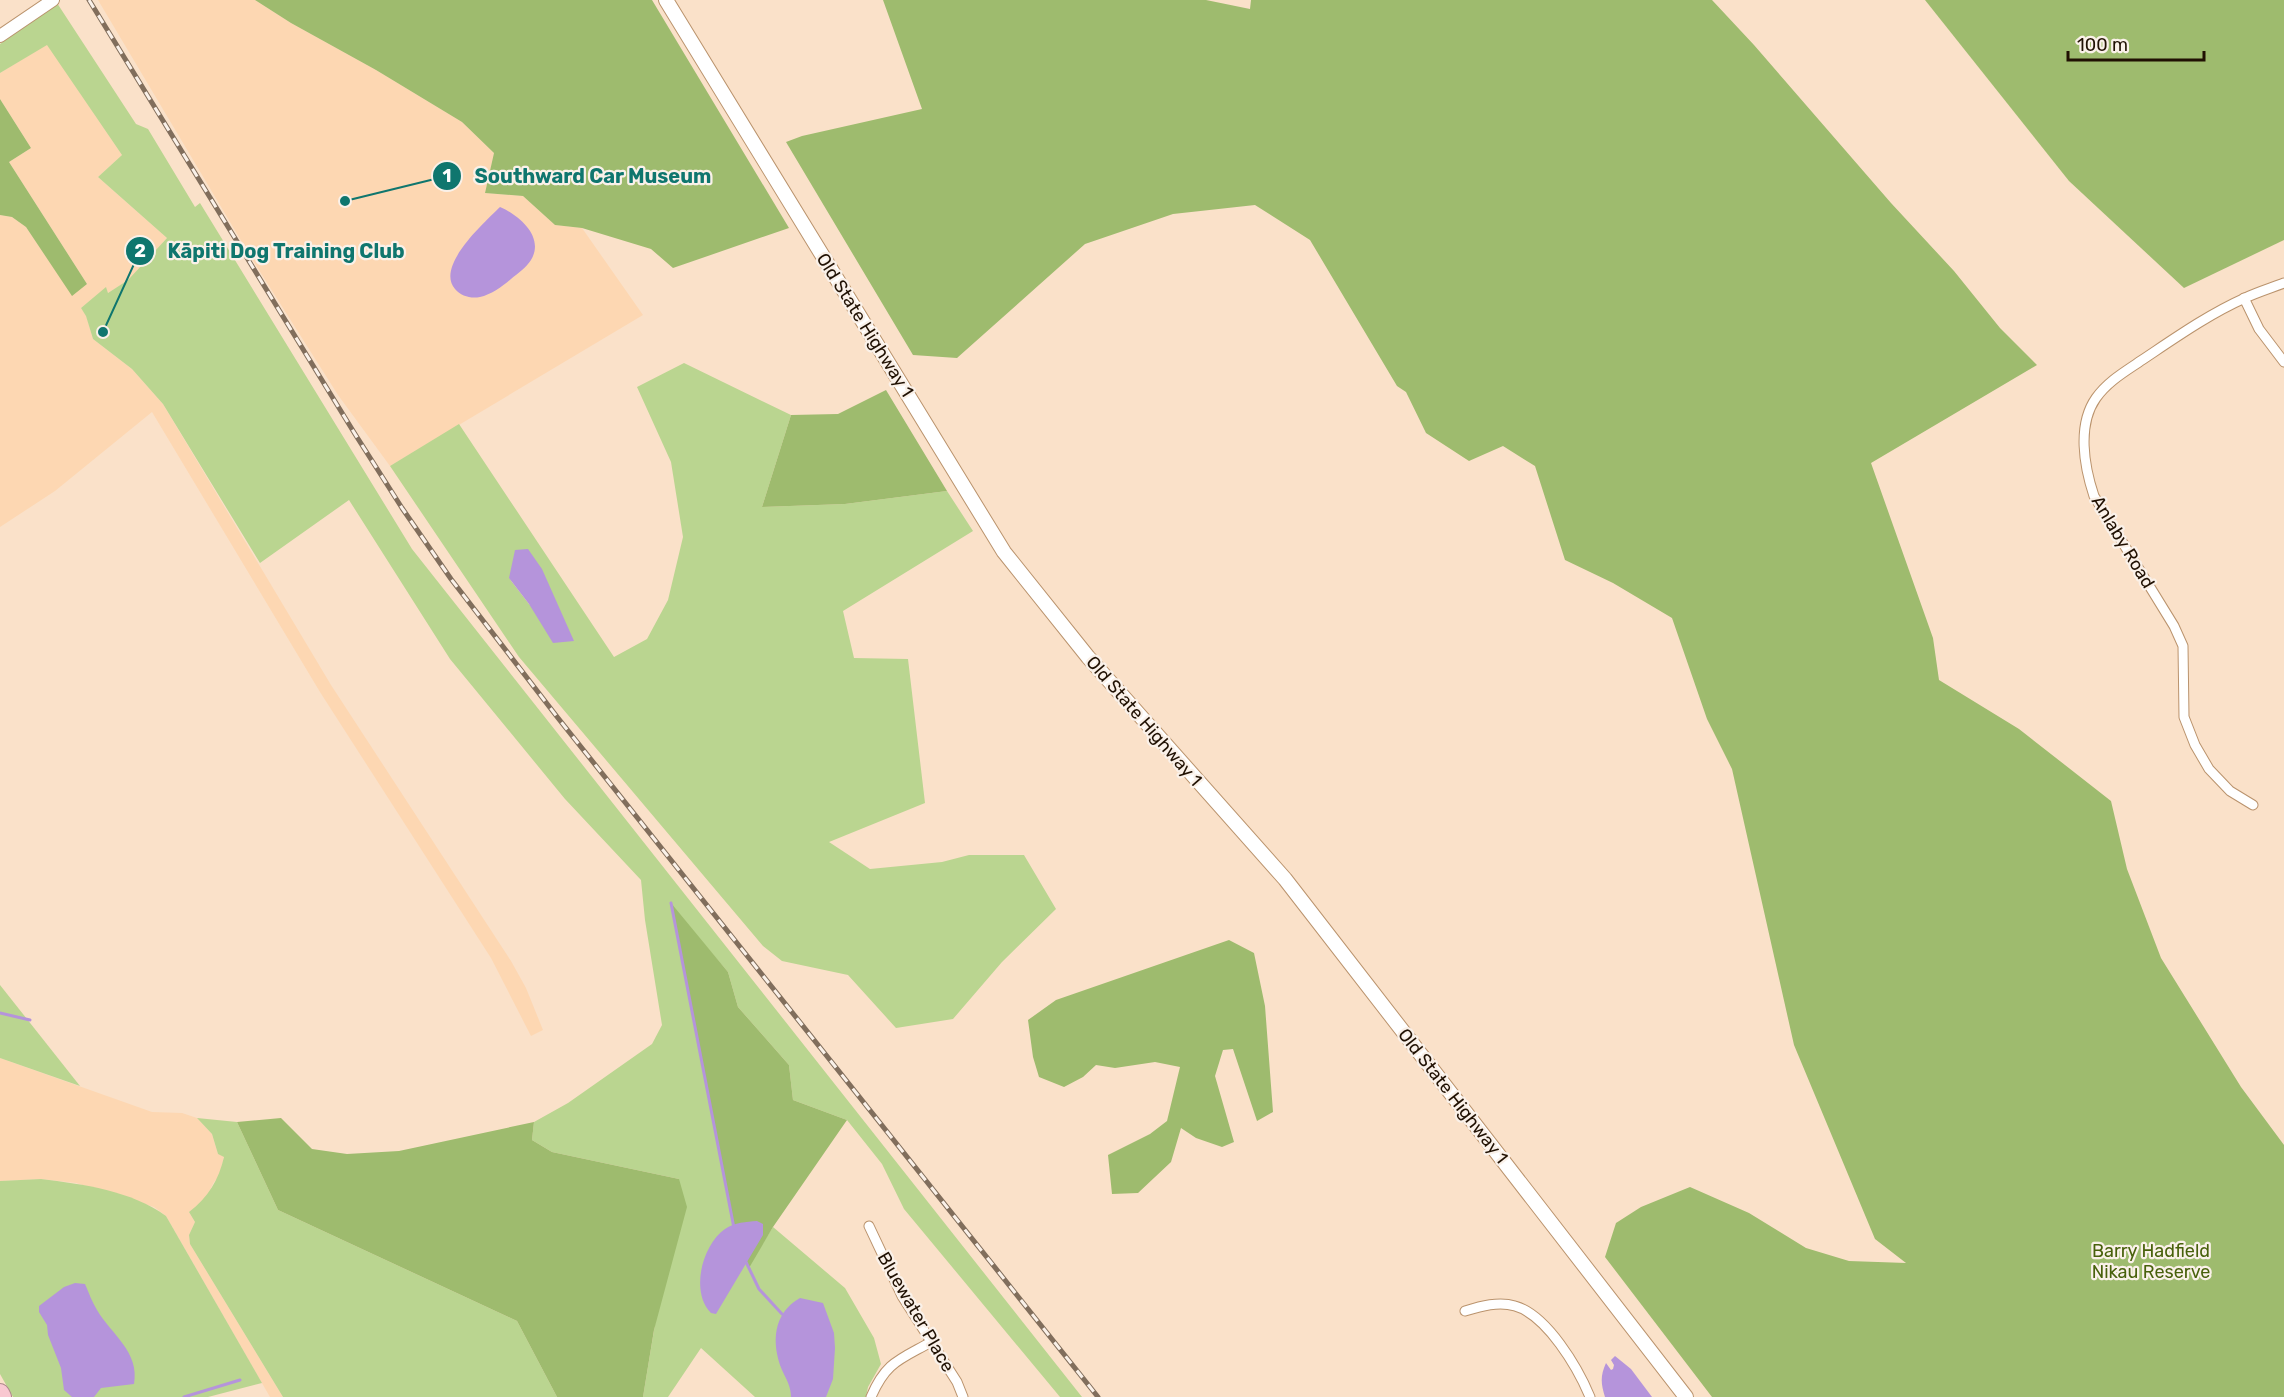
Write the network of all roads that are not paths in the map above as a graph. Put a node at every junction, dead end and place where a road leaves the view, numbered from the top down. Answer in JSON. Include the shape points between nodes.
{"nodes":[{"id":1,"x":53,"y":0,"type":"edge"},
{"id":2,"x":666,"y":0,"type":"edge"},
{"id":3,"x":0,"y":36,"type":"edge"},
{"id":4,"x":2284,"y":283,"type":"edge"},
{"id":5,"x":2244,"y":298,"type":"junction"},
{"id":6,"x":2284,"y":362,"type":"edge"},
{"id":7,"x":2253,"y":806,"type":"dead end"},
{"id":8,"x":869,"y":1226,"type":"dead end"},
{"id":9,"x":1466,"y":1311,"type":"dead end"},
{"id":10,"x":931,"y":1342,"type":"junction"},
{"id":11,"x":0,"y":1393,"type":"edge"},
{"id":12,"x":2,"y":1397,"type":"edge"},
{"id":13,"x":871,"y":1397,"type":"edge"},
{"id":14,"x":963,"y":1397,"type":"edge"},
{"id":15,"x":1590,"y":1397,"type":"edge"},
{"id":16,"x":1686,"y":1397,"type":"edge"}],
"edges":[{"from":1,"to":3,"type":"street"},
{"from":2,"to":16,"type":"main road","name":"Old State Highway 1","via":[[1004,552],[1088,657],[1285,879]]},
{"from":4,"to":5,"type":"street","name":"Anlaby Road"},
{"from":5,"to":6,"type":"street","via":[[2259,329]]},
{"from":5,"to":7,"type":"street","name":"Anlaby Road","via":[[2112,380],[2095,399],[2087,419],[2084,449],[2094,496],[2183,646],[2184,717],[2195,745],[2216,777]]},
{"from":8,"to":10,"type":"street","name":"Bluewater Place","via":[[902,1296]]},
{"from":9,"to":15,"type":"street","via":[[1499,1303],[1515,1305],[1533,1314],[1564,1352]]},
{"from":10,"to":13,"type":"street","via":[[888,1367]]},
{"from":10,"to":14,"type":"street","name":"Bluewater Place"},
{"from":11,"to":12,"type":"highway"}]}
